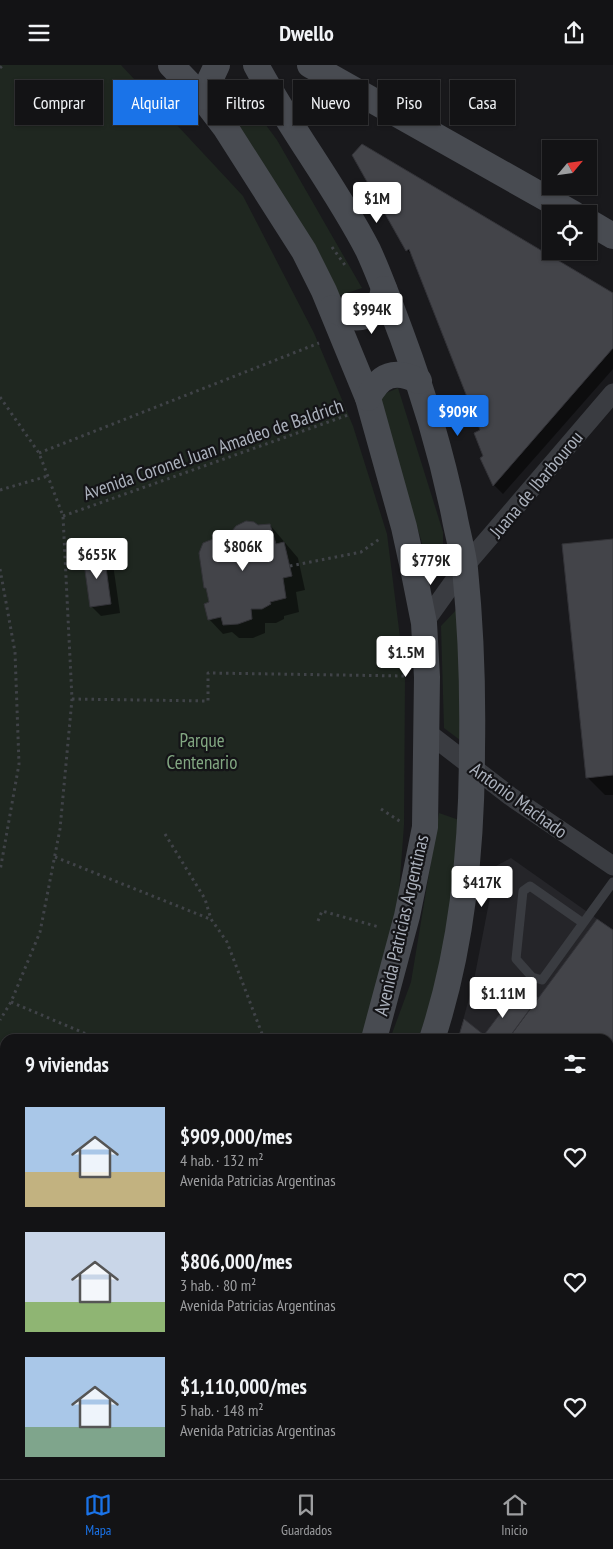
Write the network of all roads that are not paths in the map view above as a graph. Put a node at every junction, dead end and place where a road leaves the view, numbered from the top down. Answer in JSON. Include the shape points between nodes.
{"nodes":[{"id":1,"x":171,"y":65,"type":"edge"},
{"id":2,"x":216,"y":65,"type":"edge"},
{"id":3,"x":256,"y":65,"type":"edge"},
{"id":4,"x":310,"y":65,"type":"edge"},
{"id":5,"x":202,"y":97,"type":"junction"},
{"id":6,"x":558,"y":205,"type":"edge"},
{"id":7,"x":597,"y":227,"type":"edge"},
{"id":8,"x":613,"y":236,"type":"edge"},
{"id":9,"x":384,"y":289,"type":"junction"},
{"id":10,"x":332,"y":308,"type":"junction"},
{"id":11,"x":419,"y":381,"type":"junction"},
{"id":12,"x":613,"y":393,"type":"edge"},
{"id":13,"x":370,"y":403,"type":"junction"},
{"id":14,"x":464,"y":567,"type":"junction"},
{"id":15,"x":424,"y":623,"type":"junction"},
{"id":16,"x":427,"y":732,"type":"junction"},
{"id":17,"x":472,"y":767,"type":"junction"},
{"id":18,"x":613,"y":866,"type":"edge"},
{"id":19,"x":613,"y":882,"type":"edge"},
{"id":20,"x":583,"y":923,"type":"junction"},
{"id":21,"x":375,"y":1034,"type":"edge"},
{"id":22,"x":433,"y":1034,"type":"edge"}],
"edges":[{"from":1,"to":5,"type":"main road","name":"Avenida Patricias Argentinas"},
{"from":2,"to":5,"type":"main road"},
{"from":3,"to":9,"type":"main road","via":[[274,99],[350,217]]},
{"from":4,"to":6,"type":"main road"},
{"from":5,"to":10,"type":"main road","name":"Avenida Patricias Argentinas","via":[[225,127],[304,251]]},
{"from":7,"to":8,"type":"main road"},
{"from":9,"to":10,"type":"main road","via":[[382,302],[372,313],[357,318],[342,315]]},
{"from":9,"to":11,"type":"main road"},
{"from":10,"to":13,"type":"main road","name":"Avenida Patricias Argentinas"},
{"from":11,"to":13,"type":"main road","via":[[407,375],[394,374],[382,379],[374,387]]},
{"from":11,"to":14,"type":"main road","via":[[444,465]]},
{"from":12,"to":14,"type":"street","name":"Juana de Ibarbourou"},
{"from":13,"to":15,"type":"main road","name":"Avenida Patricias Argentinas","via":[[404,527]]},
{"from":14,"to":15,"type":"street","name":"Juana de Ibarbourou"},
{"from":14,"to":17,"type":"main road","via":[[473,688]]},
{"from":15,"to":16,"type":"main road","name":"Avenida Patricias Argentinas"},
{"from":16,"to":17,"type":"street","name":"Antonio Machado"},
{"from":16,"to":21,"type":"main road","name":"Avenida Patricias Argentinas","via":[[425,827],[407,916]]},
{"from":17,"to":18,"type":"street","name":"Antonio Machado"},
{"from":17,"to":22,"type":"main road","via":[[466,879]]},
{"from":19,"to":20,"type":"lane"},
{"from":20,"to":20,"type":"lane","via":[[542,980],[532,977],[516,959],[523,891],[530,886]]}]}
